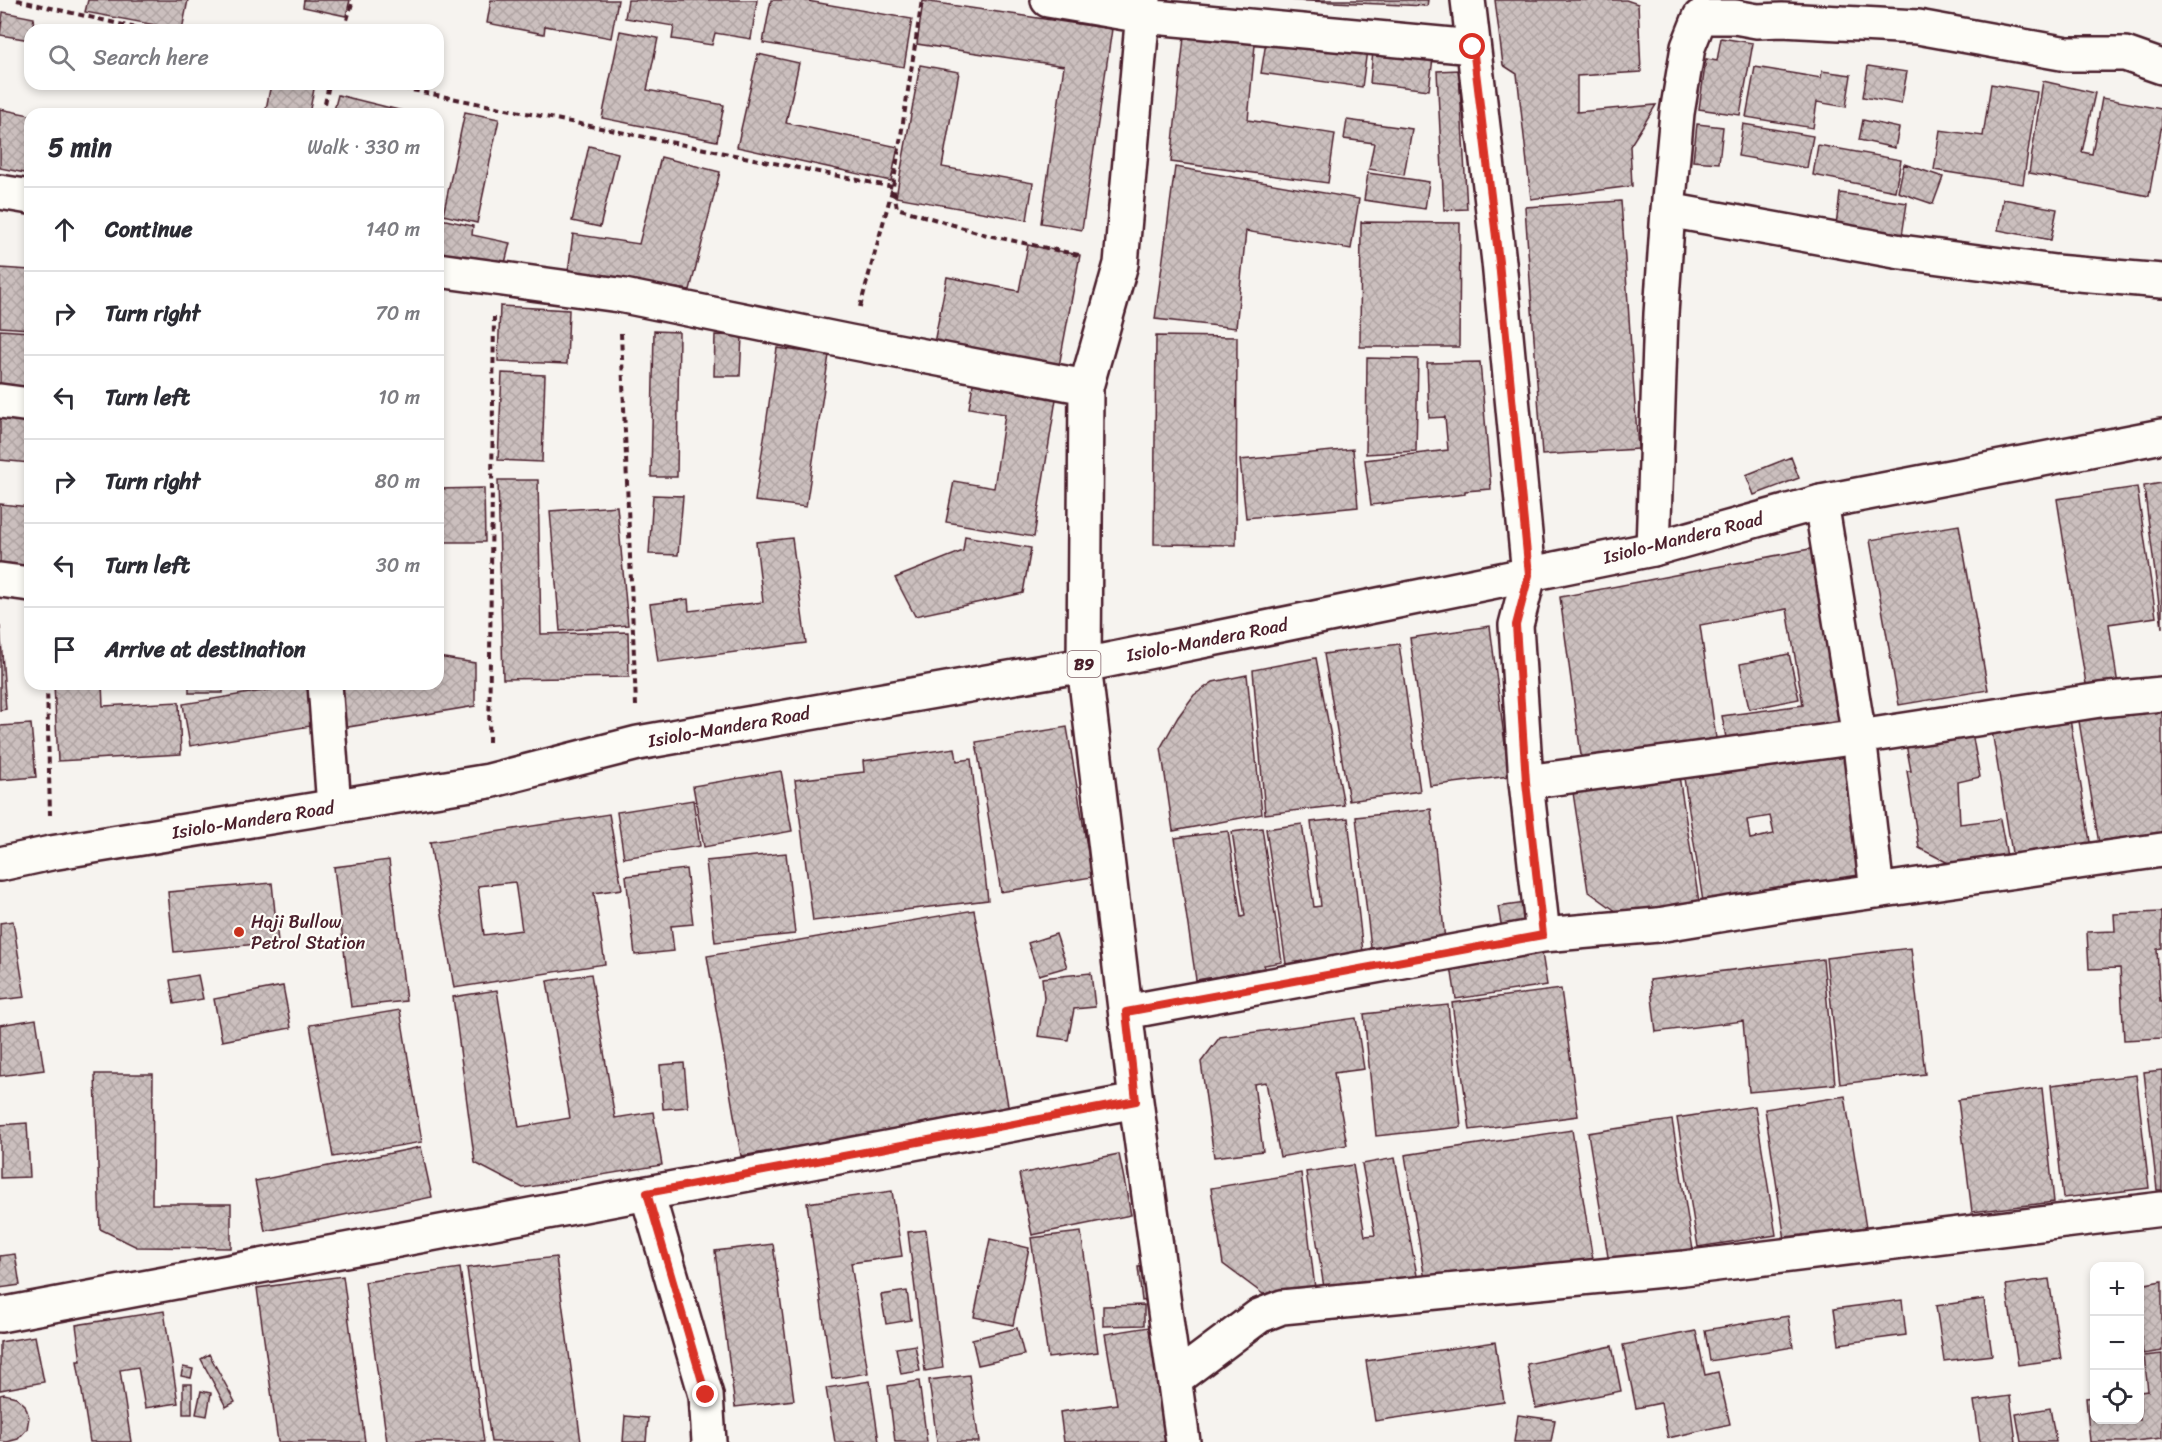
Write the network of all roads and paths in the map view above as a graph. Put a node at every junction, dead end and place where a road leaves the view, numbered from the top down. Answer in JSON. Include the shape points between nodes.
{"nodes":[{"id":1,"x":17,"y":0,"type":"edge"},
{"id":2,"x":353,"y":0,"type":"edge"},
{"id":3,"x":922,"y":0,"type":"edge"},
{"id":4,"x":1048,"y":0,"type":"edge"},
{"id":5,"x":1468,"y":0,"type":"edge"},
{"id":6,"x":1143,"y":8,"type":"edge"},
{"id":7,"x":119,"y":24,"type":"edge"},
{"id":8,"x":346,"y":24,"type":"edge"},
{"id":9,"x":1473,"y":47,"type":"junction"},
{"id":10,"x":2162,"y":67,"type":"edge"},
{"id":11,"x":328,"y":90,"type":"edge"},
{"id":12,"x":412,"y":90,"type":"edge"},
{"id":13,"x":324,"y":108,"type":"edge"},
{"id":14,"x":893,"y":187,"type":"junction"},
{"id":15,"x":0,"y":192,"type":"edge"},
{"id":16,"x":24,"y":196,"type":"edge"},
{"id":17,"x":1668,"y":210,"type":"junction"},
{"id":18,"x":1121,"y":264,"type":"junction"},
{"id":19,"x":444,"y":271,"type":"edge"},
{"id":20,"x":495,"y":279,"type":"junction"},
{"id":21,"x":2162,"y":281,"type":"edge"},
{"id":22,"x":619,"y":295,"type":"junction"},
{"id":23,"x":850,"y":342,"type":"junction"},
{"id":24,"x":1086,"y":387,"type":"junction"},
{"id":25,"x":0,"y":401,"type":"edge"},
{"id":26,"x":24,"y":404,"type":"edge"},
{"id":27,"x":2162,"y":436,"type":"edge"},
{"id":28,"x":1821,"y":502,"type":"junction"},
{"id":29,"x":1653,"y":549,"type":"junction"},
{"id":30,"x":1529,"y":575,"type":"junction"},
{"id":31,"x":0,"y":580,"type":"edge"},
{"id":32,"x":24,"y":583,"type":"edge"},
{"id":33,"x":1084,"y":664,"type":"junction"},
{"id":34,"x":47,"y":690,"type":"edge"},
{"id":35,"x":325,"y":690,"type":"edge"},
{"id":36,"x":2162,"y":694,"type":"edge"},
{"id":37,"x":1858,"y":737,"type":"junction"},
{"id":38,"x":638,"y":743,"type":"junction"},
{"id":39,"x":489,"y":781,"type":"junction"},
{"id":40,"x":1526,"y":782,"type":"junction"},
{"id":41,"x":334,"y":807,"type":"junction"},
{"id":42,"x":2162,"y":850,"type":"edge"},
{"id":43,"x":51,"y":853,"type":"junction"},
{"id":44,"x":0,"y":864,"type":"edge"},
{"id":45,"x":1877,"y":891,"type":"junction"},
{"id":46,"x":1543,"y":935,"type":"junction"},
{"id":47,"x":1126,"y":1012,"type":"junction"},
{"id":48,"x":1136,"y":1101,"type":"junction"},
{"id":49,"x":647,"y":1193,"type":"junction"},
{"id":50,"x":2162,"y":1209,"type":"edge"},
{"id":51,"x":0,"y":1315,"type":"edge"},
{"id":52,"x":1175,"y":1379,"type":"junction"},
{"id":53,"x":710,"y":1442,"type":"edge"},
{"id":54,"x":1183,"y":1442,"type":"edge"}],
"edges":[{"from":1,"to":7,"type":"path"},
{"from":2,"to":8,"type":"path"},
{"from":3,"to":14,"type":"path"},
{"from":4,"to":6,"type":"main road"},
{"from":5,"to":9,"type":"main road"},
{"from":6,"to":9,"type":"main road"},
{"from":6,"to":18,"type":"main road"},
{"from":9,"to":30,"type":"main road","via":[[1499,262]]},
{"from":10,"to":17,"type":"main road","via":[[2125,54],[2067,54],[1918,27],[1700,17],[1688,47],[1677,113]]},
{"from":11,"to":13,"type":"path"},
{"from":12,"to":14,"type":"path"},
{"from":14,"to":18,"type":"path","via":[[897,208],[987,235]]},
{"from":14,"to":23,"type":"path"},
{"from":15,"to":16,"type":"main road"},
{"from":17,"to":21,"type":"main road","via":[[1901,252]]},
{"from":17,"to":29,"type":"main road"},
{"from":18,"to":24,"type":"main road"},
{"from":19,"to":20,"type":"main road"},
{"from":20,"to":22,"type":"main road"},
{"from":20,"to":39,"type":"path"},
{"from":22,"to":23,"type":"main road"},
{"from":22,"to":38,"type":"path"},
{"from":23,"to":24,"type":"main road"},
{"from":24,"to":33,"type":"main road"},
{"from":25,"to":26,"type":"main road"},
{"from":27,"to":28,"type":"main road","name":"Isiolo-Mandera Road","number":"B9"},
{"from":28,"to":29,"type":"main road","name":"Isiolo-Mandera Road","number":"B9"},
{"from":28,"to":37,"type":"main road"},
{"from":29,"to":30,"type":"main road","name":"Isiolo-Mandera Road","number":"B9"},
{"from":30,"to":33,"type":"main road","name":"Isiolo-Mandera Road","number":"B9"},
{"from":30,"to":40,"type":"main road","via":[[1516,625]]},
{"from":31,"to":32,"type":"main road"},
{"from":33,"to":38,"type":"main road","name":"Isiolo-Mandera Road","number":"B9"},
{"from":33,"to":47,"type":"main road"},
{"from":34,"to":43,"type":"path"},
{"from":35,"to":41,"type":"main road"},
{"from":36,"to":37,"type":"main road"},
{"from":37,"to":40,"type":"main road"},
{"from":37,"to":45,"type":"main road"},
{"from":38,"to":39,"type":"main road","name":"Isiolo-Mandera Road","number":"B9"},
{"from":39,"to":41,"type":"main road","name":"Isiolo-Mandera Road","number":"B9"},
{"from":40,"to":46,"type":"main road"},
{"from":41,"to":43,"type":"main road","name":"Isiolo-Mandera Road","number":"B9"},
{"from":42,"to":45,"type":"main road"},
{"from":43,"to":44,"type":"main road","name":"Isiolo-Mandera Road","number":"B9"},
{"from":45,"to":46,"type":"main road","via":[[1658,925]]},
{"from":46,"to":47,"type":"main road"},
{"from":47,"to":48,"type":"main road"},
{"from":48,"to":49,"type":"main road"},
{"from":48,"to":52,"type":"main road"},
{"from":49,"to":51,"type":"main road"},
{"from":49,"to":53,"type":"main road","via":[[706,1395]]},
{"from":50,"to":52,"type":"main road","via":[[1684,1268],[1282,1307],[1259,1316]]},
{"from":52,"to":54,"type":"main road"}]}
